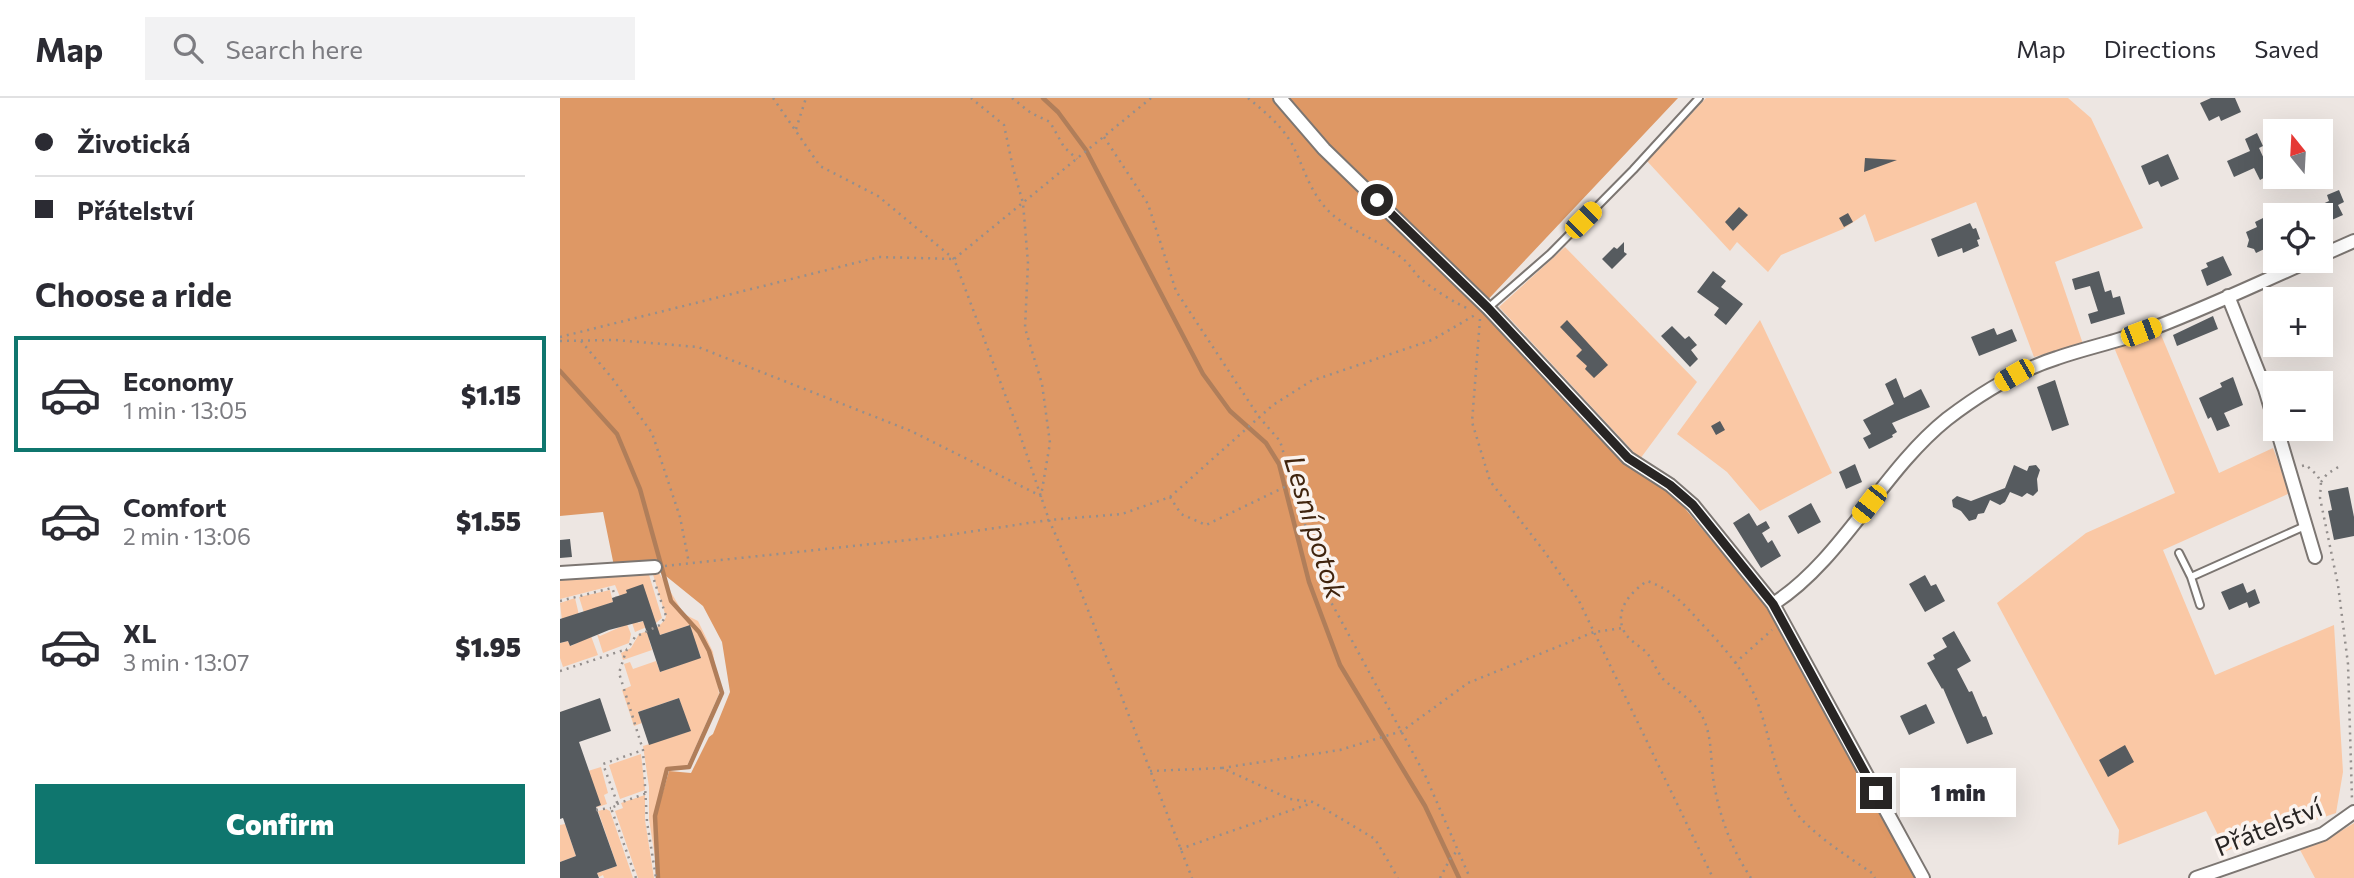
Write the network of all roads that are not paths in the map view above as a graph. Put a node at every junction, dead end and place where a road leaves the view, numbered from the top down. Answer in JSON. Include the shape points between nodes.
{"nodes":[{"id":1,"x":1280,"y":98,"type":"edge"},
{"id":2,"x":1699,"y":98,"type":"edge"},
{"id":3,"x":2354,"y":241,"type":"edge"},
{"id":4,"x":2333,"y":250,"type":"edge"},
{"id":5,"x":2281,"y":273,"type":"edge"},
{"id":6,"x":2228,"y":296,"type":"junction"},
{"id":7,"x":1484,"y":310,"type":"junction"},
{"id":8,"x":2263,"y":384,"type":"edge"},
{"id":9,"x":2281,"y":441,"type":"edge"},
{"id":10,"x":2305,"y":526,"type":"junction"},
{"id":11,"x":2179,"y":553,"type":"dead end"},
{"id":12,"x":2315,"y":557,"type":"dead end"},
{"id":13,"x":658,"y":567,"type":"road end"},
{"id":14,"x":560,"y":573,"type":"edge"},
{"id":15,"x":2191,"y":577,"type":"junction"},
{"id":16,"x":1773,"y":604,"type":"junction"},
{"id":17,"x":2200,"y":605,"type":"dead end"},
{"id":18,"x":2353,"y":813,"type":"edge"},
{"id":19,"x":1923,"y":878,"type":"edge"},
{"id":20,"x":2196,"y":878,"type":"edge"}],
"edges":[{"from":1,"to":7,"type":"street","via":[[1324,149]]},
{"from":2,"to":7,"type":"lane","via":[[1550,254]]},
{"from":3,"to":4,"type":"street"},
{"from":5,"to":6,"type":"street"},
{"from":6,"to":8,"type":"street"},
{"from":6,"to":16,"type":"street","via":[[2141,332],[2056,358],[1978,395],[1917,447],[1839,542],[1790,593]]},
{"from":7,"to":16,"type":"street","via":[[1628,458],[1693,505]]},
{"from":9,"to":10,"type":"street"},
{"from":10,"to":12,"type":"street"},
{"from":10,"to":15,"type":"lane"},
{"from":11,"to":15,"type":"lane"},
{"from":13,"to":14,"type":"street"},
{"from":15,"to":17,"type":"lane"},
{"from":16,"to":19,"type":"street"},
{"from":18,"to":20,"type":"street","name":"Přátelství","via":[[2323,834]]}]}
